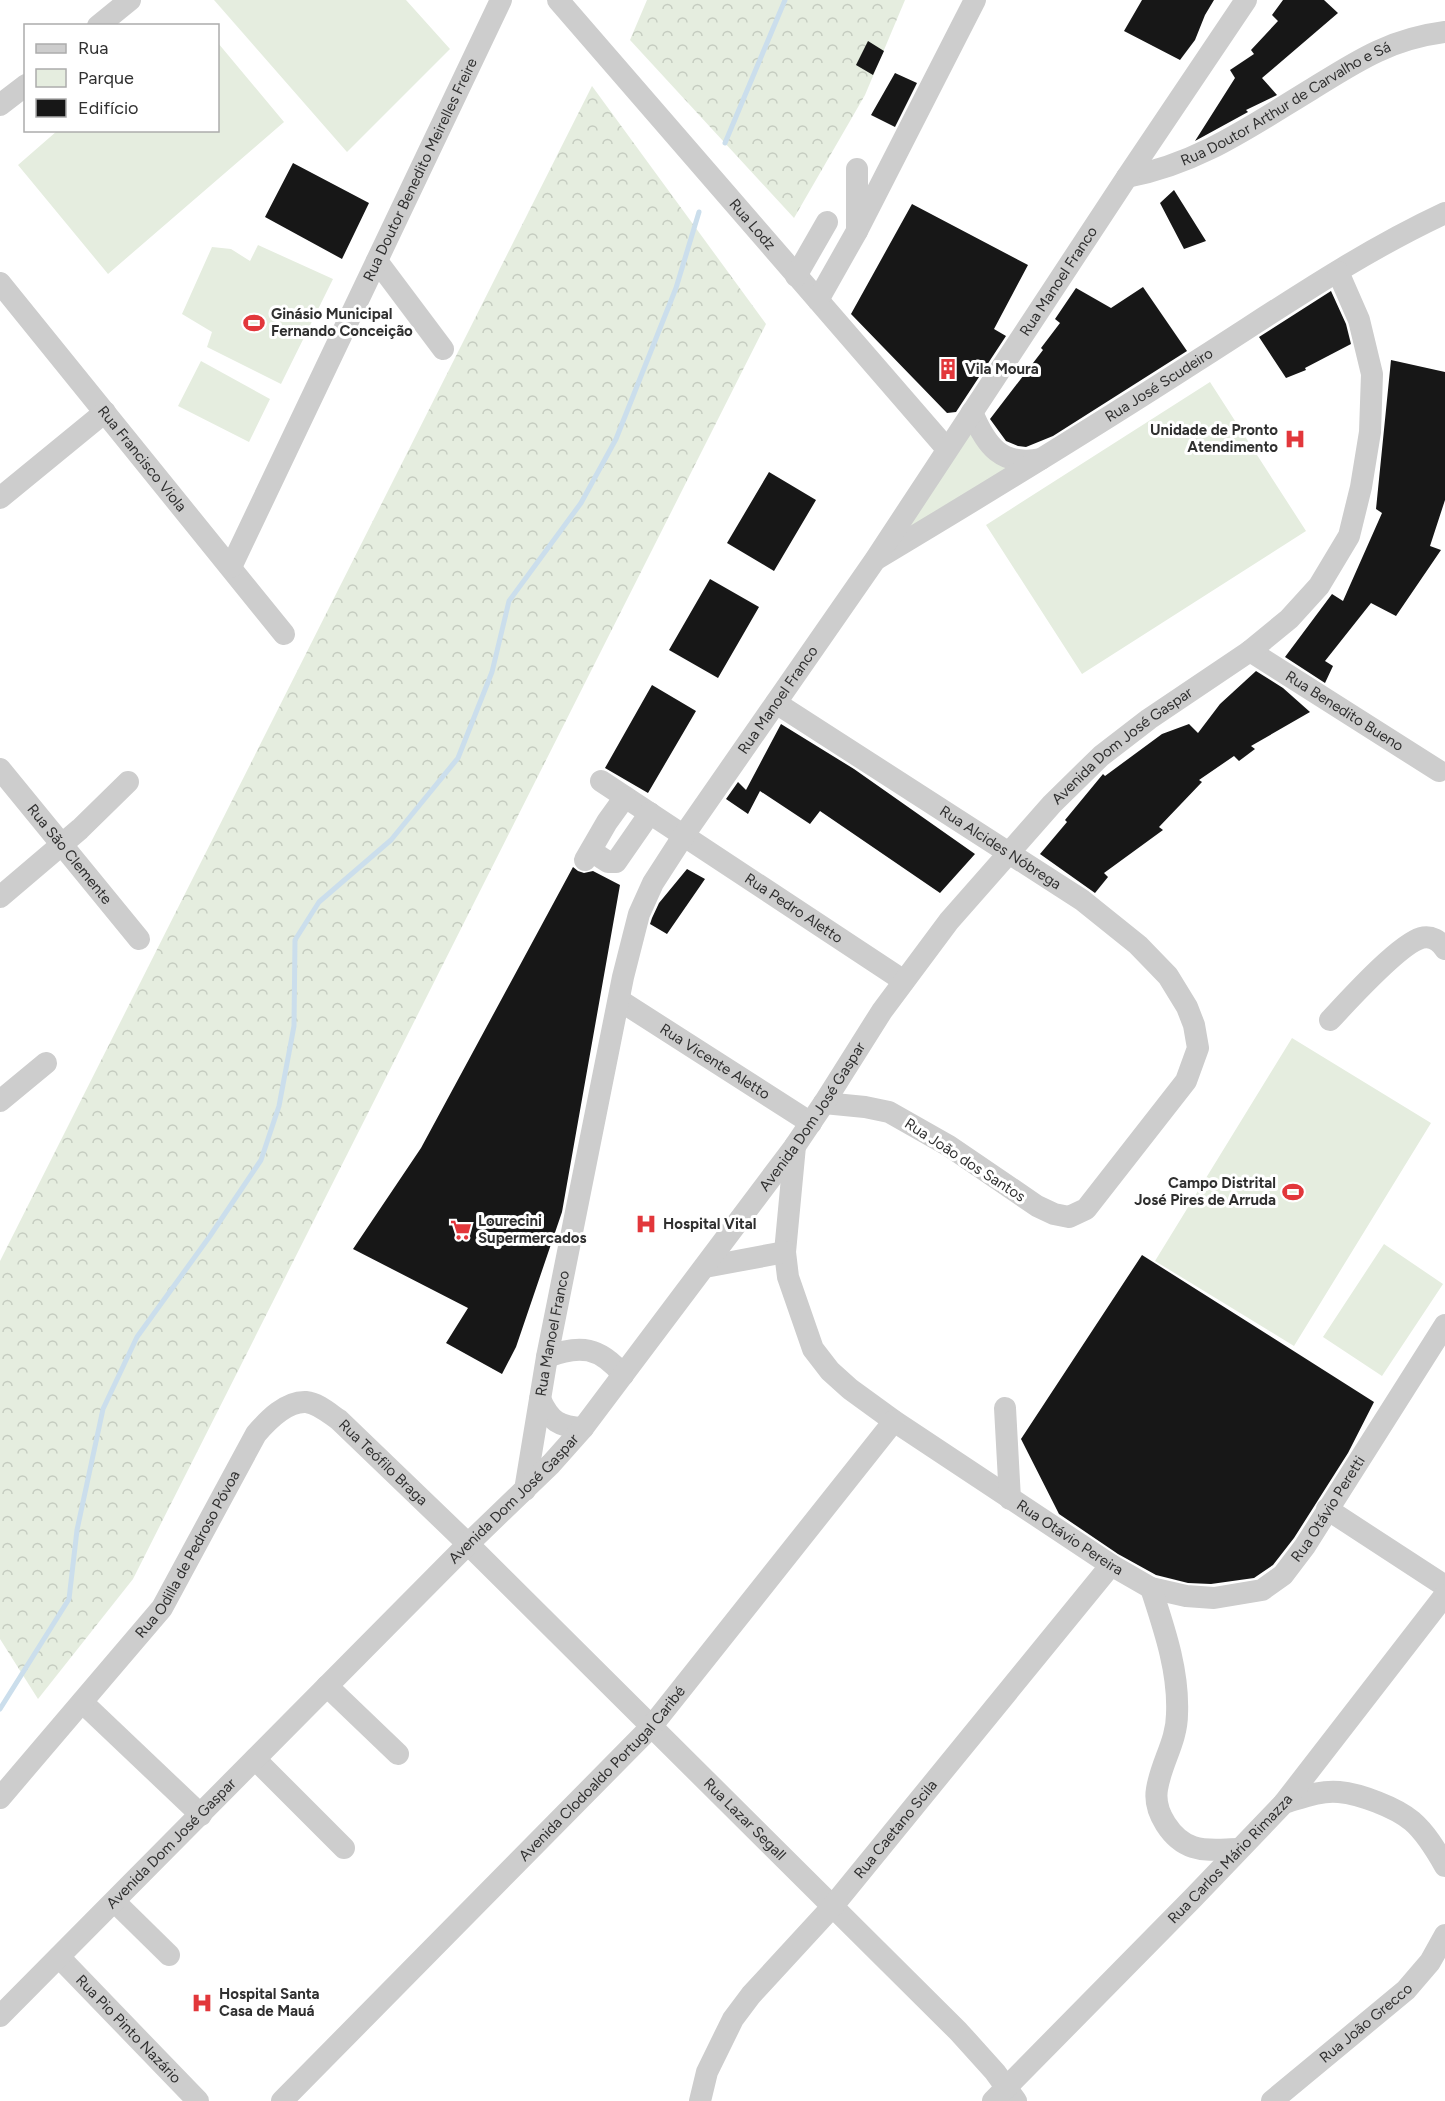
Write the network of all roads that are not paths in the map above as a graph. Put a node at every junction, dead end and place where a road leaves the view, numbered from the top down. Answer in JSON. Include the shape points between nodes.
{"nodes":[{"id":1,"x":130,"y":0,"type":"edge"},
{"id":2,"x":501,"y":0,"type":"edge"},
{"id":3,"x":558,"y":0,"type":"edge"},
{"id":4,"x":975,"y":0,"type":"edge"},
{"id":5,"x":1245,"y":0,"type":"edge"},
{"id":6,"x":100,"y":24,"type":"edge"},
{"id":7,"x":1445,"y":32,"type":"edge"},
{"id":8,"x":24,"y":87,"type":"edge"},
{"id":9,"x":0,"y":105,"type":"edge"},
{"id":10,"x":857,"y":169,"type":"dead end"},
{"id":11,"x":1126,"y":177,"type":"junction"},
{"id":12,"x":1445,"y":213,"type":"edge"},
{"id":13,"x":827,"y":222,"type":"dead end"},
{"id":14,"x":857,"y":231,"type":"junction"},
{"id":15,"x":377,"y":261,"type":"junction"},
{"id":16,"x":1338,"y":272,"type":"junction"},
{"id":17,"x":796,"y":276,"type":"junction"},
{"id":18,"x":0,"y":284,"type":"edge"},
{"id":19,"x":818,"y":300,"type":"junction"},
{"id":20,"x":443,"y":349,"type":"dead end"},
{"id":21,"x":105,"y":412,"type":"junction"},
{"id":22,"x":972,"y":412,"type":"junction"},
{"id":23,"x":947,"y":449,"type":"junction"},
{"id":24,"x":1046,"y":458,"type":"junction"},
{"id":25,"x":0,"y":498,"type":"edge"},
{"id":26,"x":874,"y":560,"type":"junction"},
{"id":27,"x":231,"y":567,"type":"junction"},
{"id":28,"x":284,"y":634,"type":"dead end"},
{"id":29,"x":1250,"y":651,"type":"junction"},
{"id":30,"x":776,"y":703,"type":"junction"},
{"id":31,"x":0,"y":769,"type":"edge"},
{"id":32,"x":1439,"y":771,"type":"dead end"},
{"id":33,"x":601,"y":781,"type":"dead end"},
{"id":34,"x":128,"y":782,"type":"dead end"},
{"id":35,"x":625,"y":796,"type":"junction"},
{"id":36,"x":650,"y":813,"type":"junction"},
{"id":37,"x":684,"y":835,"type":"junction"},
{"id":38,"x":62,"y":846,"type":"junction"},
{"id":39,"x":1008,"y":854,"type":"junction"},
{"id":40,"x":0,"y":897,"type":"edge"},
{"id":41,"x":139,"y":939,"type":"dead end"},
{"id":42,"x":1445,"y":949,"type":"edge"},
{"id":43,"x":904,"y":981,"type":"junction"},
{"id":44,"x":619,"y":1000,"type":"junction"},
{"id":45,"x":1330,"y":1020,"type":"dead end"},
{"id":46,"x":46,"y":1063,"type":"dead end"},
{"id":47,"x":0,"y":1101,"type":"edge"},
{"id":48,"x":824,"y":1103,"type":"junction"},
{"id":49,"x":811,"y":1123,"type":"junction"},
{"id":50,"x":795,"y":1146,"type":"junction"},
{"id":51,"x":1069,"y":1217,"type":"joint"},
{"id":52,"x":784,"y":1251,"type":"junction"},
{"id":53,"x":705,"y":1267,"type":"junction"},
{"id":54,"x":1445,"y":1325,"type":"edge"},
{"id":55,"x":547,"y":1357,"type":"junction"},
{"id":56,"x":624,"y":1375,"type":"junction"},
{"id":57,"x":540,"y":1399,"type":"junction"},
{"id":58,"x":288,"y":1407,"type":"joint"},
{"id":59,"x":1005,"y":1408,"type":"dead end"},
{"id":60,"x":894,"y":1421,"type":"junction"},
{"id":61,"x":583,"y":1428,"type":"junction"},
{"id":62,"x":525,"y":1490,"type":"junction"},
{"id":63,"x":1010,"y":1499,"type":"junction"},
{"id":64,"x":1327,"y":1509,"type":"junction"},
{"id":65,"x":468,"y":1544,"type":"junction"},
{"id":66,"x":1111,"y":1565,"type":"junction"},
{"id":67,"x":1445,"y":1586,"type":"edge"},
{"id":68,"x":1151,"y":1588,"type":"junction"},
{"id":69,"x":1445,"y":1595,"type":"edge"},
{"id":70,"x":327,"y":1686,"type":"junction"},
{"id":71,"x":82,"y":1702,"type":"junction"},
{"id":72,"x":651,"y":1727,"type":"junction"},
{"id":73,"x":398,"y":1754,"type":"dead end"},
{"id":74,"x":255,"y":1759,"type":"junction"},
{"id":75,"x":0,"y":1798,"type":"edge"},
{"id":76,"x":1284,"y":1803,"type":"junction"},
{"id":77,"x":201,"y":1815,"type":"junction"},
{"id":78,"x":344,"y":1848,"type":"dead end"},
{"id":79,"x":1239,"y":1849,"type":"junction"},
{"id":80,"x":1445,"y":1866,"type":"edge"},
{"id":81,"x":115,"y":1902,"type":"junction"},
{"id":82,"x":832,"y":1907,"type":"junction"},
{"id":83,"x":1445,"y":1935,"type":"edge"},
{"id":84,"x":169,"y":1955,"type":"dead end"},
{"id":85,"x":59,"y":1957,"type":"junction"},
{"id":86,"x":0,"y":2016,"type":"edge"},
{"id":87,"x":1005,"y":2097,"type":"edge"},
{"id":88,"x":198,"y":2101,"type":"edge"},
{"id":89,"x":282,"y":2101,"type":"edge"},
{"id":90,"x":700,"y":2101,"type":"edge"},
{"id":91,"x":1272,"y":2101,"type":"edge"}],
"edges":[{"from":1,"to":6,"type":"street"},
{"from":2,"to":15,"type":"street","name":"Rua Doutor Benedito Meirelles Freire"},
{"from":3,"to":17,"type":"street","name":"Rua Lodz"},
{"from":4,"to":14,"type":"street"},
{"from":5,"to":11,"type":"street","name":"Rua Manoel Franco"},
{"from":7,"to":11,"type":"street","name":"Rua Doutor Arthur de Carvalho e Sá","via":[[1419,35],[1362,58],[1199,156],[1155,172]]},
{"from":8,"to":9,"type":"street"},
{"from":10,"to":14,"type":"street"},
{"from":11,"to":22,"type":"street","name":"Rua Manoel Franco"},
{"from":12,"to":16,"type":"street","name":"Rua José Scudeiro"},
{"from":13,"to":17,"type":"street"},
{"from":14,"to":19,"type":"street"},
{"from":15,"to":20,"type":"street"},
{"from":15,"to":27,"type":"street","name":"Rua Doutor Benedito Meirelles Freire"},
{"from":16,"to":24,"type":"street","name":"Rua José Scudeiro"},
{"from":16,"to":29,"type":"street","name":"Avenida Dom José Gaspar","via":[[1359,320],[1372,374],[1370,432],[1361,487],[1348,536],[1319,586],[1289,619]]},
{"from":17,"to":19,"type":"street","name":"Rua Lodz"},
{"from":18,"to":21,"type":"street","name":"Rua Francisco Viola"},
{"from":19,"to":23,"type":"street","name":"Rua Lodz"},
{"from":21,"to":25,"type":"street"},
{"from":21,"to":27,"type":"street","name":"Rua Francisco Viola"},
{"from":22,"to":23,"type":"street","name":"Rua Manoel Franco"},
{"from":22,"to":24,"type":"street","via":[[978,428],[997,452],[1025,462]]},
{"from":23,"to":26,"type":"street","name":"Rua Manoel Franco"},
{"from":24,"to":26,"type":"street","name":"Rua José Scudeiro"},
{"from":26,"to":30,"type":"street","name":"Rua Manoel Franco"},
{"from":27,"to":28,"type":"street","name":"Rua Francisco Viola"},
{"from":29,"to":32,"type":"street","name":"Rua Benedito Bueno"},
{"from":29,"to":39,"type":"street","name":"Avenida Dom José Gaspar","via":[[1101,756]]},
{"from":30,"to":37,"type":"street","name":"Rua Manoel Franco"},
{"from":30,"to":39,"type":"street","name":"Rua Alcides Nóbrega"},
{"from":31,"to":38,"type":"street","name":"Rua São Clemente"},
{"from":33,"to":35,"type":"street","name":"Rua Pedro Aletto"},
{"from":34,"to":38,"type":"street"},
{"from":35,"to":36,"type":"street","name":"Rua Pedro Aletto"},
{"from":35,"to":36,"type":"street","via":[[588,855],[616,862]]},
{"from":36,"to":37,"type":"street","name":"Rua Pedro Aletto"},
{"from":37,"to":43,"type":"street","name":"Rua Pedro Aletto"},
{"from":37,"to":44,"type":"street","name":"Rua Manoel Franco","via":[[653,883],[639,914]]},
{"from":38,"to":40,"type":"street"},
{"from":38,"to":41,"type":"street","name":"Rua São Clemente"},
{"from":39,"to":43,"type":"street","name":"Avenida Dom José Gaspar","via":[[949,921]]},
{"from":39,"to":51,"type":"street","name":"Rua Alcides Nóbrega","via":[[1082,900],[1138,945],[1168,976],[1187,1007],[1198,1048],[1186,1081],[1086,1209]]},
{"from":42,"to":45,"type":"street","via":[[1434,938],[1423,937],[1408,945]]},
{"from":43,"to":48,"type":"street","name":"Avenida Dom José Gaspar"},
{"from":44,"to":49,"type":"street","name":"Rua Vicente Aletto"},
{"from":44,"to":55,"type":"street","name":"Rua Manoel Franco"},
{"from":46,"to":47,"type":"street"},
{"from":48,"to":49,"type":"street","name":"Avenida Dom José Gaspar"},
{"from":48,"to":51,"type":"street","name":"Rua João dos Santos","via":[[889,1112],[949,1146],[1037,1206]]},
{"from":49,"to":50,"type":"street","name":"Avenida Dom José Gaspar"},
{"from":50,"to":52,"type":"street","name":"Rua Otávio Pereira"},
{"from":50,"to":53,"type":"street","name":"Avenida Dom José Gaspar"},
{"from":52,"to":53,"type":"street"},
{"from":52,"to":60,"type":"street","name":"Rua Otávio Pereira","via":[[788,1277],[813,1349],[850,1389]]},
{"from":53,"to":56,"type":"street","name":"Avenida Dom José Gaspar"},
{"from":54,"to":64,"type":"street","name":"Rua Otávio Peretti"},
{"from":55,"to":56,"type":"street","via":[[568,1349],[587,1351],[607,1358]]},
{"from":55,"to":57,"type":"street","name":"Rua Manoel Franco"},
{"from":56,"to":61,"type":"street","name":"Avenida Dom José Gaspar"},
{"from":57,"to":61,"type":"street","via":[[556,1421]]},
{"from":57,"to":62,"type":"street","name":"Rua Manoel Franco"},
{"from":58,"to":65,"type":"street","name":"Rua Teófilo Braga","via":[[307,1402],[339,1420]]},
{"from":58,"to":71,"type":"street","name":"Rua Odilla de Pedroso Póvoa","via":[[270,1417],[256,1434],[162,1608]]},
{"from":59,"to":63,"type":"street"},
{"from":60,"to":63,"type":"street","name":"Rua Otávio Pereira"},
{"from":60,"to":72,"type":"street","name":"Avenida Clodoaldo Portugal Caribé"},
{"from":61,"to":62,"type":"street","name":"Avenida Dom José Gaspar"},
{"from":62,"to":65,"type":"street","name":"Avenida Dom José Gaspar"},
{"from":63,"to":66,"type":"street","name":"Rua Otávio Pereira"},
{"from":64,"to":67,"type":"street"},
{"from":64,"to":68,"type":"street","name":"Rua Otávio Peretti","via":[[1283,1575],[1262,1590],[1214,1598]]},
{"from":65,"to":70,"type":"street","name":"Avenida Dom José Gaspar"},
{"from":65,"to":72,"type":"street","name":"Rua Lazar Segall"},
{"from":66,"to":68,"type":"street","name":"Rua Otávio Pereira"},
{"from":66,"to":82,"type":"street","name":"Rua Caetano Scila"},
{"from":68,"to":79,"type":"street","via":[[1176,1684],[1178,1715],[1173,1744],[1156,1790],[1158,1808],[1176,1837],[1192,1847]]},
{"from":69,"to":76,"type":"street","name":"Rua Carlos Mário Rimazza"},
{"from":70,"to":73,"type":"street"},
{"from":70,"to":74,"type":"street","name":"Avenida Dom José Gaspar"},
{"from":71,"to":75,"type":"street","name":"Rua Odilla de Pedroso Póvoa"},
{"from":71,"to":77,"type":"street"},
{"from":72,"to":82,"type":"street","name":"Rua Lazar Segall"},
{"from":72,"to":89,"type":"street","name":"Avenida Clodoaldo Portugal Caribé"},
{"from":74,"to":77,"type":"street","name":"Avenida Dom José Gaspar"},
{"from":74,"to":78,"type":"street"},
{"from":76,"to":79,"type":"street","name":"Rua Carlos Mário Rimazza"},
{"from":76,"to":80,"type":"street","via":[[1338,1791],[1389,1807],[1412,1821],[1433,1844]]},
{"from":77,"to":81,"type":"street","name":"Avenida Dom José Gaspar"},
{"from":79,"to":87,"type":"street","name":"Rua Carlos Mário Rimazza"},
{"from":81,"to":84,"type":"street"},
{"from":81,"to":85,"type":"street","name":"Avenida Dom José Gaspar"},
{"from":82,"to":87,"type":"street","name":"Rua Lazar Segall","via":[[958,2031],[995,2072]]},
{"from":82,"to":90,"type":"street","name":"Rua Caetano Scila","via":[[733,2019],[707,2072]]},
{"from":83,"to":91,"type":"street","name":"Rua João Grecco","via":[[1430,1962],[1406,1990]]},
{"from":85,"to":86,"type":"street","name":"Avenida Dom José Gaspar"},
{"from":85,"to":88,"type":"street","name":"Rua Pio Pinto Nazário"}]}
